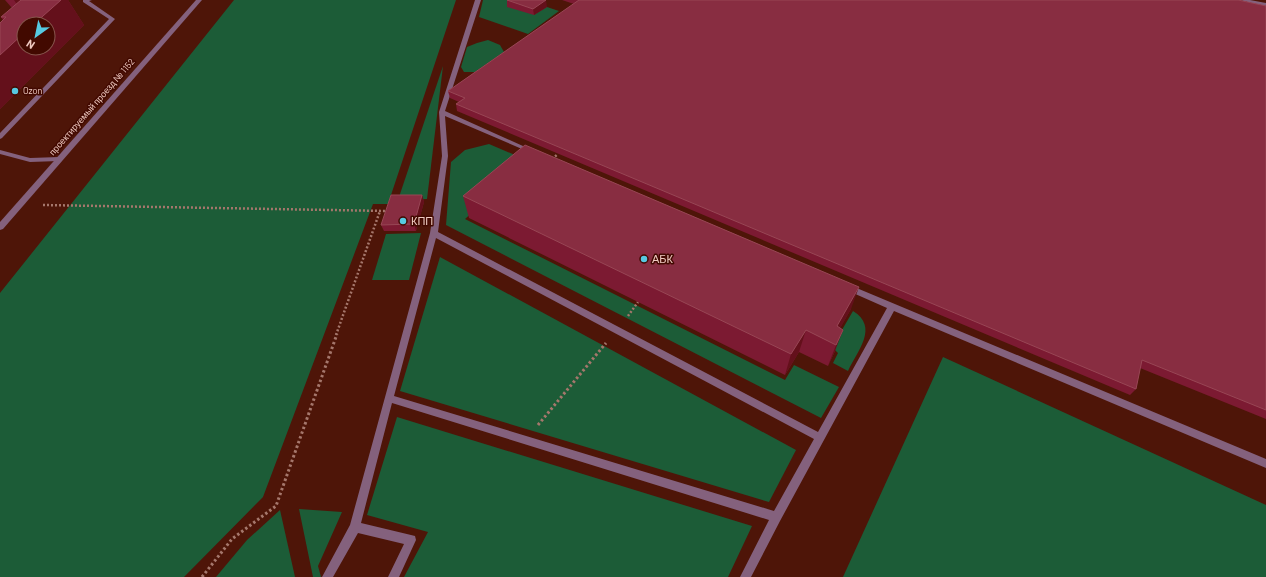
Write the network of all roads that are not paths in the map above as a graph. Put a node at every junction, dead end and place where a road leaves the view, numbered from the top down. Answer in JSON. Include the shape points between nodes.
{"nodes":[{"id":1,"x":89,"y":0,"type":"edge"},
{"id":2,"x":198,"y":0,"type":"edge"},
{"id":3,"x":478,"y":0,"type":"edge"},
{"id":4,"x":1243,"y":0,"type":"edge"},
{"id":5,"x":1266,"y":5,"type":"edge"},
{"id":6,"x":442,"y":112,"type":"junction"},
{"id":7,"x":0,"y":137,"type":"edge"},
{"id":8,"x":0,"y":152,"type":"edge"},
{"id":9,"x":536,"y":153,"type":"edge"},
{"id":10,"x":59,"y":159,"type":"junction"},
{"id":11,"x":0,"y":227,"type":"edge"},
{"id":12,"x":434,"y":234,"type":"junction"},
{"id":13,"x":841,"y":285,"type":"edge"},
{"id":14,"x":892,"y":307,"type":"junction"},
{"id":15,"x":389,"y":398,"type":"junction"},
{"id":16,"x":820,"y":438,"type":"junction"},
{"id":17,"x":1266,"y":464,"type":"edge"},
{"id":18,"x":776,"y":517,"type":"junction"},
{"id":19,"x":355,"y":527,"type":"junction"},
{"id":20,"x":327,"y":577,"type":"edge"},
{"id":21,"x":393,"y":577,"type":"edge"},
{"id":22,"x":745,"y":577,"type":"edge"}],
"edges":[{"from":1,"to":7,"type":"street","via":[[85,1],[112,19]]},
{"from":2,"to":10,"type":"street","name":"проектируемый проезд № 1152"},
{"from":3,"to":6,"type":"street"},
{"from":4,"to":5,"type":"street"},
{"from":6,"to":9,"type":"street"},
{"from":6,"to":12,"type":"street","via":[[445,156]]},
{"from":8,"to":10,"type":"street","via":[[30,160]]},
{"from":10,"to":11,"type":"street","name":"проектируемый проезд № 1152"},
{"from":12,"to":15,"type":"street"},
{"from":12,"to":16,"type":"street"},
{"from":13,"to":14,"type":"street"},
{"from":14,"to":16,"type":"street"},
{"from":14,"to":17,"type":"street"},
{"from":15,"to":18,"type":"street"},
{"from":15,"to":19,"type":"street"},
{"from":16,"to":18,"type":"street"},
{"from":18,"to":22,"type":"street"},
{"from":19,"to":20,"type":"street"},
{"from":19,"to":21,"type":"street","via":[[411,540]]}]}
